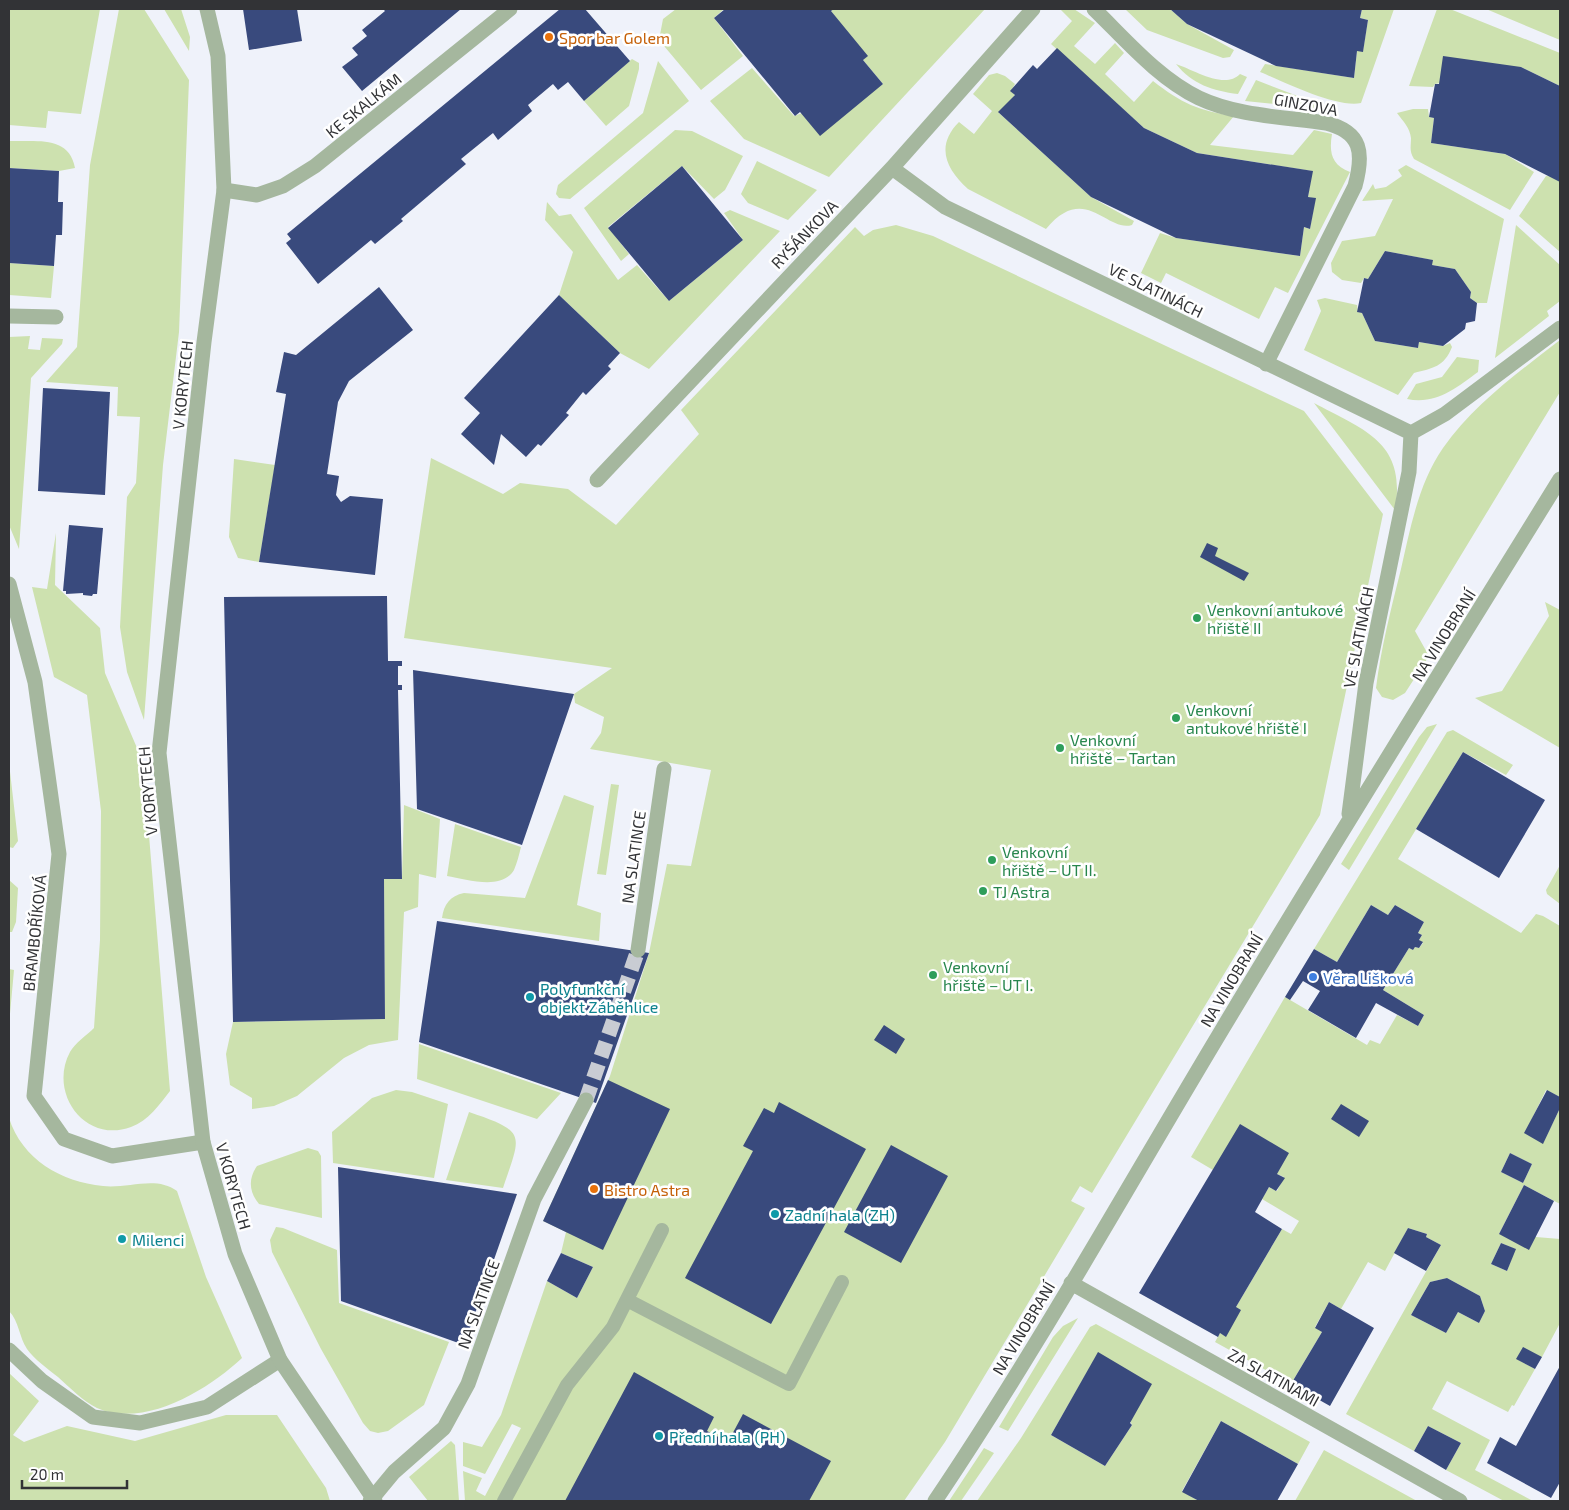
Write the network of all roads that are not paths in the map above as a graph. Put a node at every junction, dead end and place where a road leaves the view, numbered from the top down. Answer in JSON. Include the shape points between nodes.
{"nodes":[{"id":1,"x":206,"y":9,"type":"edge"},
{"id":2,"x":510,"y":9,"type":"edge"},
{"id":3,"x":1033,"y":9,"type":"edge"},
{"id":4,"x":1094,"y":9,"type":"edge"},
{"id":5,"x":892,"y":168,"type":"junction"},
{"id":6,"x":224,"y":190,"type":"junction"},
{"id":7,"x":9,"y":316,"type":"edge"},
{"id":8,"x":56,"y":317,"type":"dead end"},
{"id":9,"x":1560,"y":328,"type":"edge"},
{"id":10,"x":1266,"y":364,"type":"junction"},
{"id":11,"x":1411,"y":433,"type":"junction"},
{"id":12,"x":1560,"y":479,"type":"edge"},
{"id":13,"x":597,"y":480,"type":"dead end"},
{"id":14,"x":9,"y":584,"type":"edge"},
{"id":15,"x":664,"y":769,"type":"dead end"},
{"id":16,"x":1348,"y":819,"type":"junction"},
{"id":17,"x":638,"y":950,"type":"tunnel mouth"},
{"id":18,"x":586,"y":1100,"type":"tunnel mouth"},
{"id":19,"x":203,"y":1142,"type":"junction"},
{"id":20,"x":662,"y":1230,"type":"dead end"},
{"id":21,"x":842,"y":1282,"type":"dead end"},
{"id":22,"x":1071,"y":1283,"type":"junction"},
{"id":23,"x":627,"y":1300,"type":"junction"},
{"id":24,"x":9,"y":1350,"type":"edge"},
{"id":25,"x":280,"y":1360,"type":"junction"},
{"id":26,"x":372,"y":1500,"type":"edge"},
{"id":27,"x":504,"y":1501,"type":"edge"},
{"id":28,"x":935,"y":1501,"type":"edge"},
{"id":29,"x":1460,"y":1501,"type":"edge"}],
"edges":[{"from":1,"to":6,"type":"street","name":"V KORYTECH","via":[[218,56]]},
{"from":2,"to":6,"type":"street","name":"KE SKALKÁM","via":[[316,166],[283,186],[257,195]]},
{"from":3,"to":5,"type":"street","name":"RYŠÁNKOVA"},
{"from":4,"to":10,"type":"street","name":"GINZOVA","via":[[1168,79],[1199,98],[1236,110],[1339,126],[1352,135],[1360,152],[1355,186]]},
{"from":5,"to":10,"type":"street","name":"VE SLATINÁCH","via":[[945,206]]},
{"from":5,"to":13,"type":"street","name":"RYŠÁNKOVA"},
{"from":6,"to":19,"type":"street","name":"V KORYTECH","via":[[159,753]]},
{"from":7,"to":8,"type":"street"},
{"from":9,"to":11,"type":"street","via":[[1445,414]]},
{"from":10,"to":11,"type":"street","name":"VE SLATINÁCH"},
{"from":11,"to":16,"type":"street","name":"VE SLATINÁCH","via":[[1409,472],[1366,683]]},
{"from":12,"to":16,"type":"street","name":"NA VINOBRANÍ"},
{"from":14,"to":19,"type":"street","name":"BRAMBOŘÍKOVÁ","via":[[35,682],[59,854],[34,1096],[64,1139],[112,1156]]},
{"from":15,"to":17,"type":"street","name":"NA SLATINCE"},
{"from":16,"to":22,"type":"street","name":"NA VINOBRANÍ"},
{"from":18,"to":26,"type":"street","name":"NA SLATINCE","via":[[534,1199],[468,1384],[444,1428],[394,1472]]},
{"from":19,"to":25,"type":"street","name":"V KORYTECH","via":[[236,1254]]},
{"from":20,"to":23,"type":"lane"},
{"from":21,"to":23,"type":"lane","via":[[789,1384]]},
{"from":22,"to":28,"type":"street","name":"NA VINOBRANÍ"},
{"from":22,"to":29,"type":"street","name":"ZA SLATINAMI"},
{"from":23,"to":27,"type":"lane","via":[[613,1327],[567,1386]]},
{"from":24,"to":25,"type":"street","via":[[42,1381],[93,1417],[140,1423],[207,1407]]},
{"from":25,"to":26,"type":"street","name":"V KORYTECH"}]}
